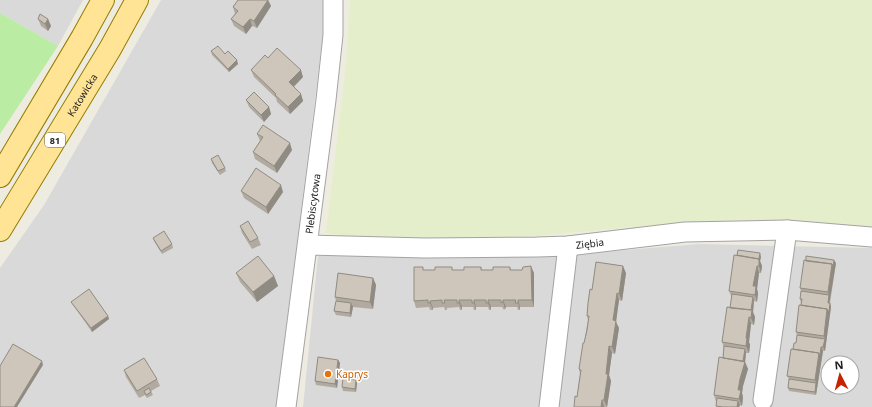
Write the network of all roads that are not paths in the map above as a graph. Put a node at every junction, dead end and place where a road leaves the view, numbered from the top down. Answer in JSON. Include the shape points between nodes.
{"nodes":[{"id":1,"x":102,"y":0,"type":"edge"},
{"id":2,"x":137,"y":0,"type":"edge"},
{"id":3,"x":333,"y":0,"type":"edge"},
{"id":4,"x":0,"y":176,"type":"edge"},
{"id":5,"x":0,"y":230,"type":"edge"},
{"id":6,"x":787,"y":230,"type":"junction"},
{"id":7,"x":872,"y":237,"type":"edge"},
{"id":8,"x":308,"y":245,"type":"junction"},
{"id":9,"x":568,"y":246,"type":"junction"},
{"id":10,"x":763,"y":400,"type":"dead end"},
{"id":11,"x":286,"y":407,"type":"edge"},
{"id":12,"x":549,"y":407,"type":"edge"}],
"edges":[{"from":1,"to":4,"type":"main road"},
{"from":2,"to":5,"type":"main road","name":"Katowicka","number":"81"},
{"from":3,"to":8,"type":"street","name":"Plebiscytowa","via":[[333,35]]},
{"from":6,"to":7,"type":"street","name":"Ziębia"},
{"from":6,"to":9,"type":"street","name":"Ziębia","via":[[685,232]]},
{"from":6,"to":10,"type":"street"},
{"from":8,"to":9,"type":"street","name":"Ziębia","via":[[425,248]]},
{"from":8,"to":11,"type":"street","name":"Plebiscytowa"},
{"from":9,"to":12,"type":"street"}]}
